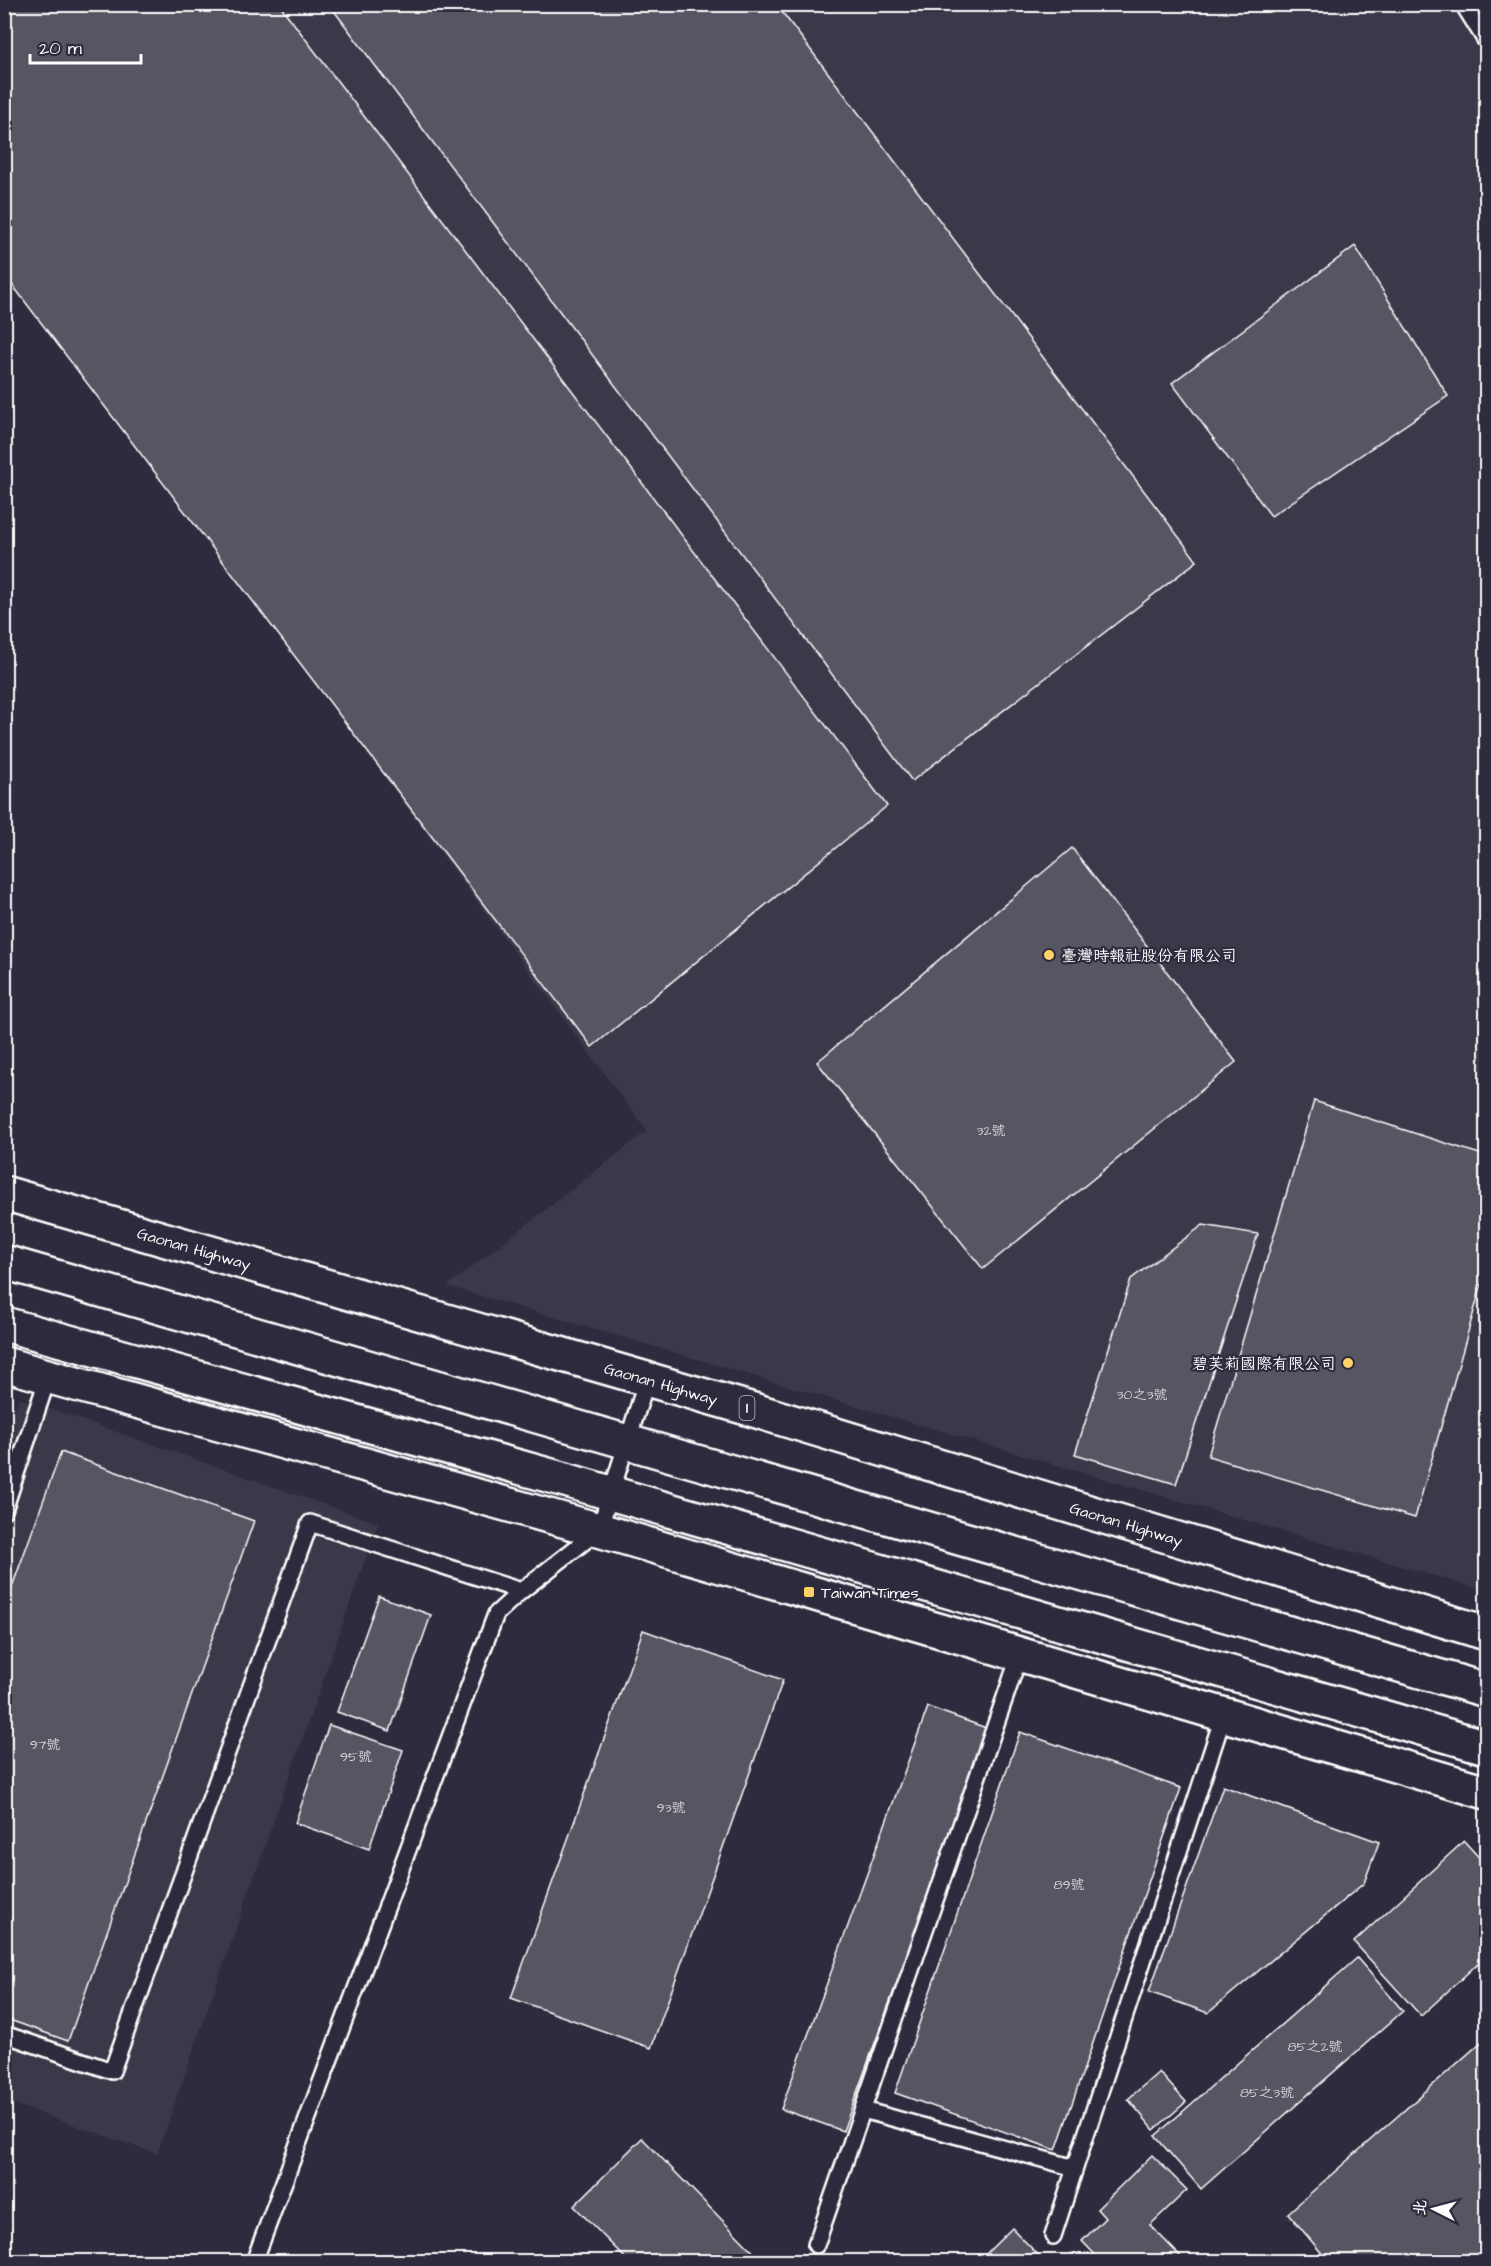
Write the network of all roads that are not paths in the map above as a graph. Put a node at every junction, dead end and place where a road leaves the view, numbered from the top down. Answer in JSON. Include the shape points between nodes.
{"nodes":[{"id":1,"x":1463,"y":4,"type":"edge"},
{"id":2,"x":1486,"y":40,"type":"edge"},
{"id":3,"x":4,"y":1193,"type":"edge"},
{"id":4,"x":4,"y":1262,"type":"edge"},
{"id":5,"x":4,"y":1324,"type":"edge"},
{"id":6,"x":4,"y":1364,"type":"edge"},
{"id":7,"x":48,"y":1377,"type":"junction"},
{"id":8,"x":647,"y":1380,"type":"junction"},
{"id":9,"x":627,"y":1442,"type":"junction"},
{"id":10,"x":611,"y":1493,"type":"junction"},
{"id":11,"x":4,"y":1510,"type":"edge"},
{"id":12,"x":599,"y":1530,"type":"junction"},
{"id":13,"x":522,"y":1591,"type":"junction"},
{"id":14,"x":1486,"y":1633,"type":"edge"},
{"id":15,"x":1020,"y":1654,"type":"junction"},
{"id":16,"x":1486,"y":1690,"type":"edge"},
{"id":17,"x":1224,"y":1714,"type":"junction"},
{"id":18,"x":1486,"y":1747,"type":"edge"},
{"id":19,"x":1486,"y":1792,"type":"edge"},
{"id":20,"x":4,"y":2034,"type":"edge"},
{"id":21,"x":863,"y":2110,"type":"junction"},
{"id":22,"x":1075,"y":2168,"type":"junction"},
{"id":23,"x":1053,"y":2236,"type":"dead end"},
{"id":24,"x":816,"y":2245,"type":"dead end"},
{"id":25,"x":254,"y":2262,"type":"edge"}],
"edges":[{"from":1,"to":2,"type":"lane"},
{"from":3,"to":8,"type":"main road","name":"Gaonan Highway","number":"1"},
{"from":4,"to":9,"type":"main road"},
{"from":5,"to":10,"type":"main road"},
{"from":6,"to":7,"type":"main road"},
{"from":7,"to":11,"type":"lane"},
{"from":7,"to":12,"type":"main road"},
{"from":8,"to":9,"type":"lane"},
{"from":8,"to":14,"type":"main road","name":"Gaonan Highway","number":"1"},
{"from":9,"to":10,"type":"lane"},
{"from":9,"to":16,"type":"main road"},
{"from":10,"to":12,"type":"lane"},
{"from":10,"to":18,"type":"main road"},
{"from":12,"to":13,"type":"lane"},
{"from":12,"to":15,"type":"main road"},
{"from":13,"to":20,"type":"lane","via":[[310,1523],[112,2071]]},
{"from":13,"to":25,"type":"lane","via":[[496,1614]]},
{"from":15,"to":17,"type":"main road"},
{"from":15,"to":21,"type":"lane"},
{"from":17,"to":19,"type":"main road"},
{"from":17,"to":22,"type":"lane"},
{"from":21,"to":22,"type":"lane"},
{"from":21,"to":24,"type":"lane"},
{"from":22,"to":23,"type":"lane"}]}
